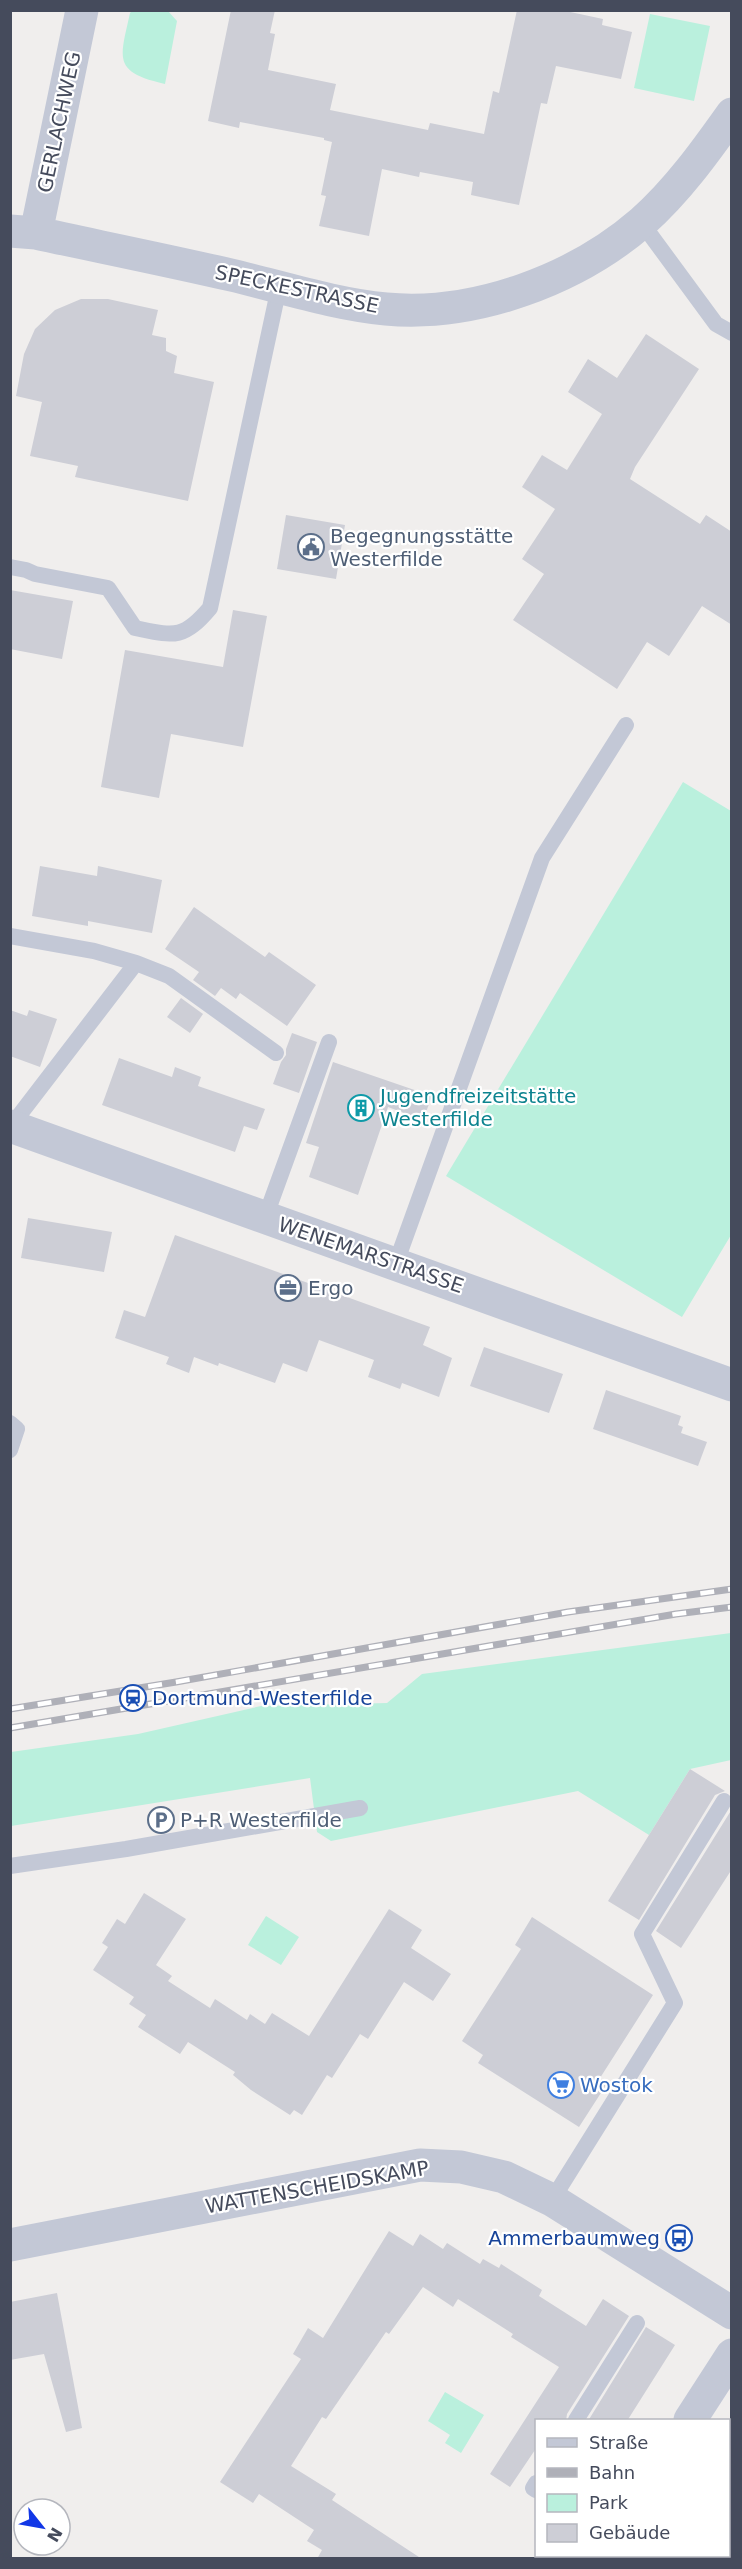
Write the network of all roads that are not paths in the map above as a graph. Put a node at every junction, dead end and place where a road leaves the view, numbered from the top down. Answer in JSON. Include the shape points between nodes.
{"nodes":[{"id":1,"x":82,"y":10,"type":"edge"},
{"id":2,"x":732,"y":114,"type":"edge"},
{"id":3,"x":641,"y":222,"type":"junction"},
{"id":4,"x":23,"y":232,"type":"edge"},
{"id":5,"x":279,"y":287,"type":"junction"},
{"id":6,"x":732,"y":333,"type":"edge"},
{"id":7,"x":10,"y":567,"type":"edge"},
{"id":8,"x":626,"y":725,"type":"dead end"},
{"id":9,"x":10,"y":936,"type":"edge"},
{"id":10,"x":136,"y":963,"type":"junction"},
{"id":11,"x":329,"y":1042,"type":"dead end"},
{"id":12,"x":276,"y":1053,"type":"dead end"},
{"id":13,"x":11,"y":1126,"type":"edge"},
{"id":14,"x":265,"y":1218,"type":"junction"},
{"id":15,"x":396,"y":1263,"type":"junction"},
{"id":16,"x":732,"y":1385,"type":"edge"},
{"id":17,"x":10,"y":1423,"type":"edge"},
{"id":18,"x":10,"y":1450,"type":"edge"},
{"id":19,"x":724,"y":1801,"type":"dead end"},
{"id":20,"x":360,"y":1808,"type":"dead end"},
{"id":21,"x":10,"y":1866,"type":"edge"},
{"id":22,"x":552,"y":2200,"type":"junction"},
{"id":23,"x":10,"y":2245,"type":"edge"},
{"id":24,"x":732,"y":2313,"type":"edge"},
{"id":25,"x":638,"y":2323,"type":"dead end"},
{"id":26,"x":732,"y":2355,"type":"edge"},
{"id":27,"x":577,"y":2419,"type":"edge"},
{"id":28,"x":691,"y":2419,"type":"edge"}],
"edges":[{"from":1,"to":4,"type":"street","name":"GERLACHWEG"},
{"from":2,"to":3,"type":"street","name":"SPECKESTRASSE","via":[[684,177]]},
{"from":3,"to":5,"type":"street","name":"SPECKESTRASSE","via":[[586,261],[542,284],[491,300],[435,310],[387,309]]},
{"from":3,"to":6,"type":"lane","via":[[716,324]]},
{"from":4,"to":5,"type":"street","name":"SPECKESTRASSE"},
{"from":5,"to":7,"type":"lane","via":[[210,608],[194,627],[177,633],[135,628],[108,588]]},
{"from":8,"to":15,"type":"lane","via":[[542,858]]},
{"from":9,"to":10,"type":"lane"},
{"from":10,"to":12,"type":"lane","via":[[169,976]]},
{"from":10,"to":13,"type":"lane"},
{"from":11,"to":14,"type":"lane"},
{"from":13,"to":14,"type":"street","name":"WENEMARSTRASSE"},
{"from":14,"to":15,"type":"street","name":"WENEMARSTRASSE"},
{"from":15,"to":16,"type":"street","name":"WENEMARSTRASSE"},
{"from":17,"to":18,"type":"lane","via":[[17,1429]]},
{"from":19,"to":22,"type":"lane","via":[[642,1934],[675,2003]]},
{"from":20,"to":21,"type":"lane"},
{"from":22,"to":23,"type":"street","name":"WATTENSCHEIDSKAMP","via":[[504,2177],[461,2167],[420,2165]]},
{"from":22,"to":24,"type":"street","name":"WATTENSCHEIDSKAMP"},
{"from":25,"to":27,"type":"lane"},
{"from":26,"to":28,"type":"street"}]}
